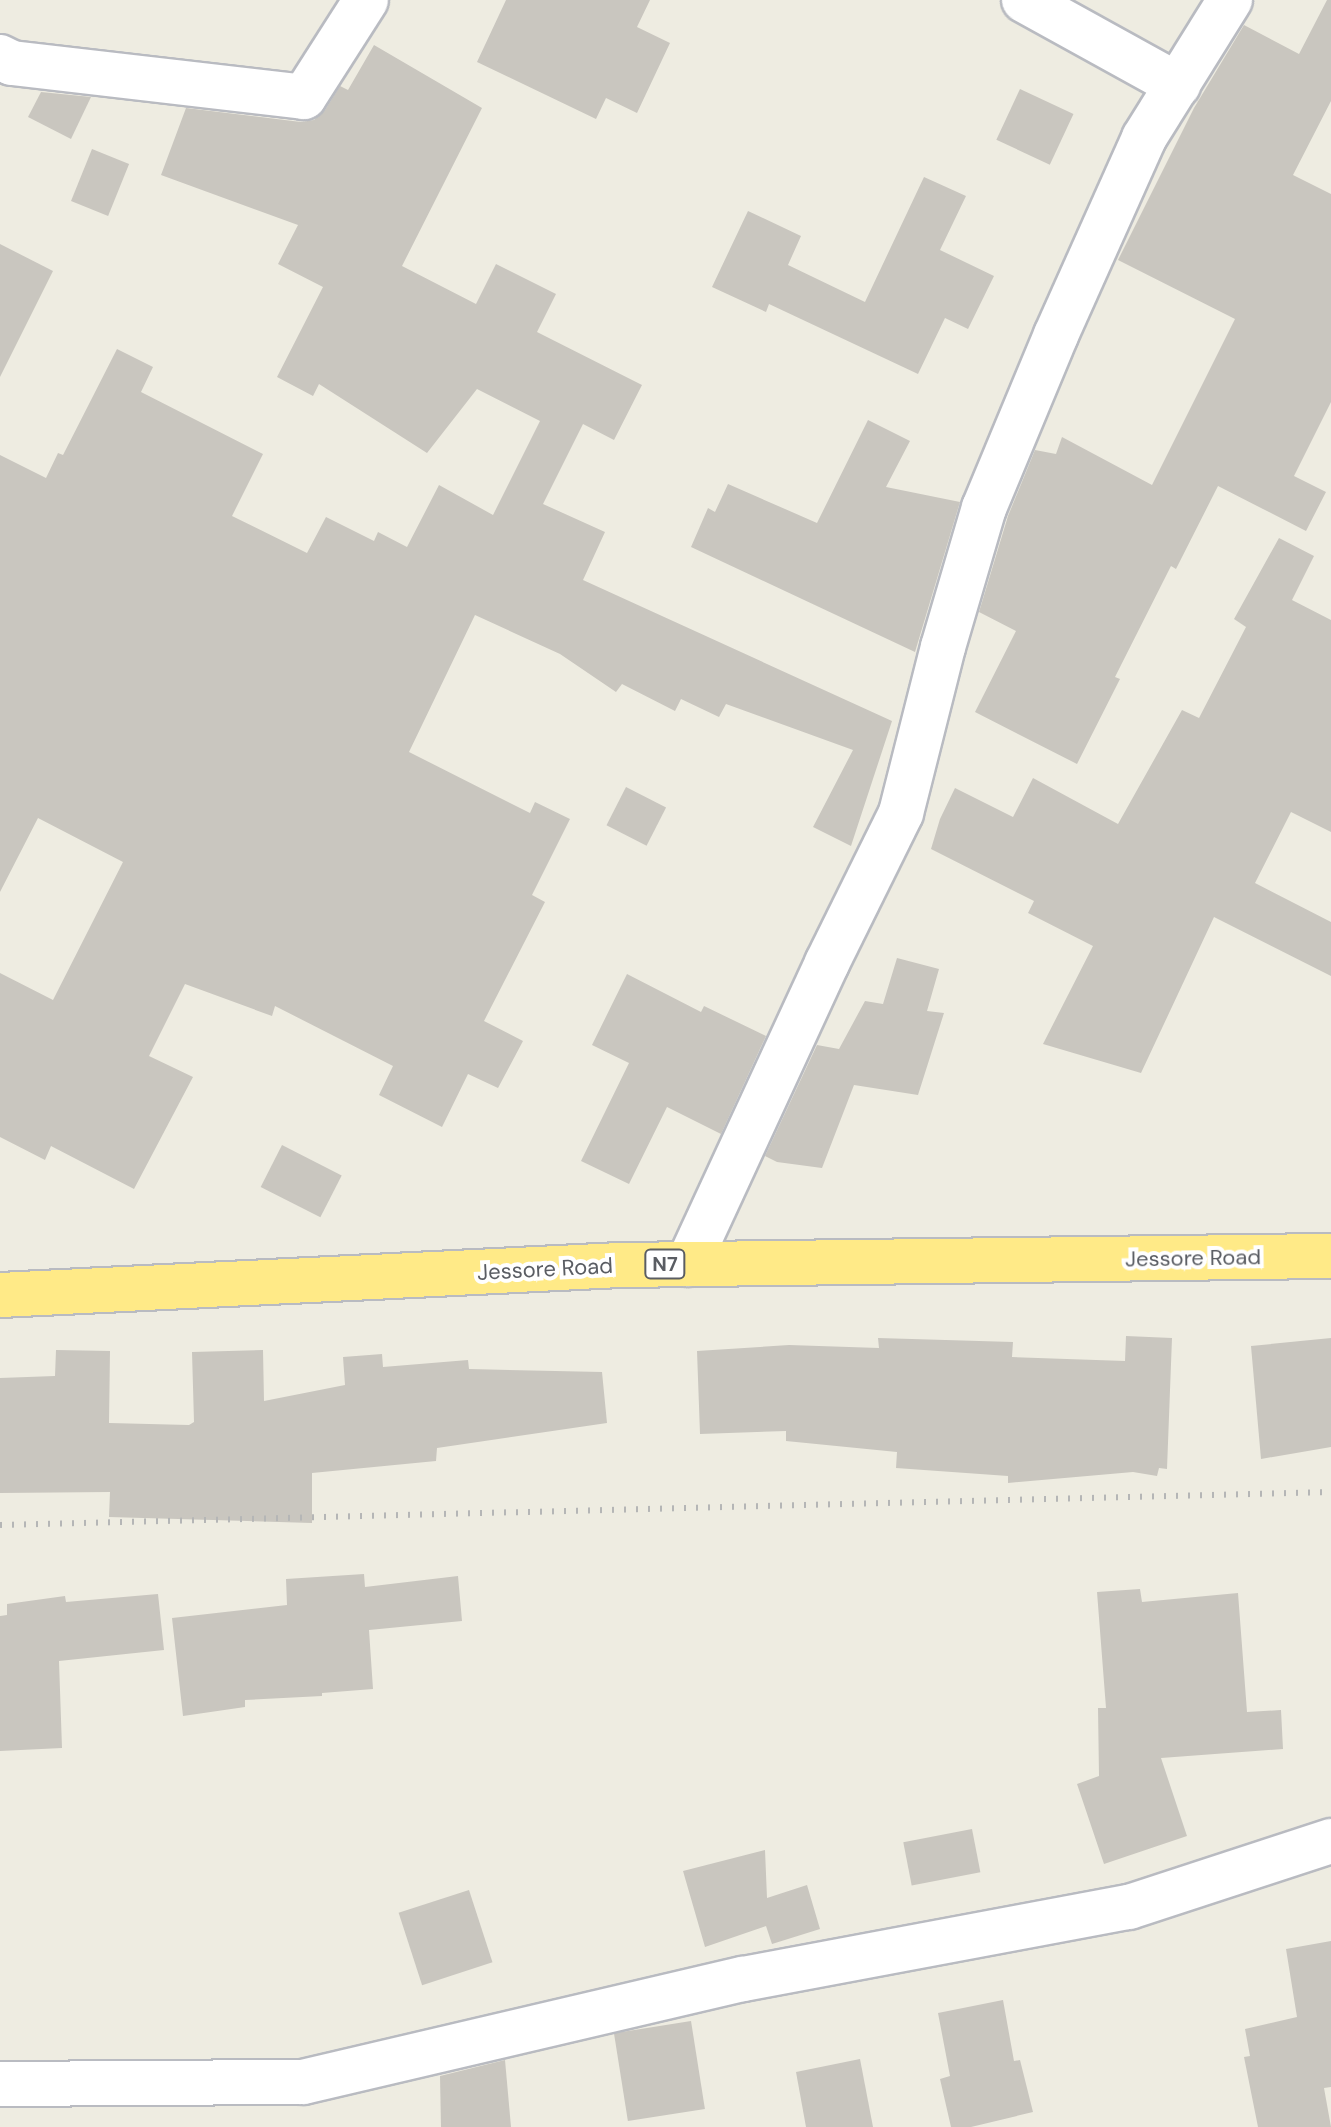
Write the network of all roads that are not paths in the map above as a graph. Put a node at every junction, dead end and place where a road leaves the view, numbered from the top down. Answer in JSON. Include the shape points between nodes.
{"nodes":[{"id":1,"x":366,"y":0,"type":"edge"},
{"id":2,"x":1024,"y":0,"type":"edge"},
{"id":3,"x":1230,"y":0,"type":"edge"},
{"id":4,"x":0,"y":57,"type":"edge"},
{"id":5,"x":1178,"y":85,"type":"junction"},
{"id":6,"x":1331,"y":1256,"type":"edge"},
{"id":7,"x":688,"y":1264,"type":"junction"},
{"id":8,"x":0,"y":1295,"type":"edge"},
{"id":9,"x":1331,"y":1841,"type":"edge"},
{"id":10,"x":0,"y":2084,"type":"edge"}],
"edges":[{"from":1,"to":4,"type":"street","via":[[304,97],[12,63]]},
{"from":2,"to":5,"type":"street"},
{"from":3,"to":5,"type":"street"},
{"from":5,"to":7,"type":"street","via":[[1144,138],[984,508],[901,813]]},
{"from":6,"to":7,"type":"highway","name":"Jessore Road","number":"N7"},
{"from":7,"to":8,"type":"highway","name":"Jessore Road","number":"N7"},
{"from":9,"to":10,"type":"street","via":[[1129,1907],[743,1979],[303,2082]]}]}
